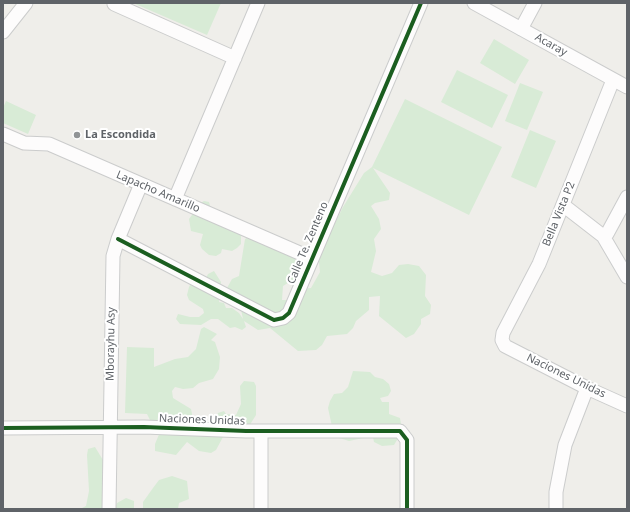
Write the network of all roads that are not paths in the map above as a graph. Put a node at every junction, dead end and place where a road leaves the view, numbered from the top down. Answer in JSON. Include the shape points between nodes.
{"nodes":[{"id":1,"x":26,"y":3,"type":"edge"},
{"id":2,"x":258,"y":3,"type":"edge"},
{"id":3,"x":420,"y":3,"type":"edge"},
{"id":4,"x":474,"y":3,"type":"edge"},
{"id":5,"x":535,"y":3,"type":"edge"},
{"id":6,"x":114,"y":4,"type":"edge"},
{"id":7,"x":521,"y":29,"type":"junction"},
{"id":8,"x":3,"y":32,"type":"edge"},
{"id":9,"x":235,"y":58,"type":"junction"},
{"id":10,"x":613,"y":80,"type":"junction"},
{"id":11,"x":627,"y":88,"type":"edge"},
{"id":12,"x":3,"y":134,"type":"edge"},
{"id":13,"x":141,"y":184,"type":"junction"},
{"id":14,"x":627,"y":197,"type":"edge"},
{"id":15,"x":175,"y":199,"type":"junction"},
{"id":16,"x":563,"y":205,"type":"junction"},
{"id":17,"x":603,"y":236,"type":"junction"},
{"id":18,"x":118,"y":239,"type":"junction"},
{"id":19,"x":312,"y":258,"type":"junction"},
{"id":20,"x":627,"y":277,"type":"edge"},
{"id":21,"x":505,"y":346,"type":"joint"},
{"id":22,"x":587,"y":388,"type":"junction"},
{"id":23,"x":627,"y":406,"type":"edge"},
{"id":24,"x":3,"y":428,"type":"edge"},
{"id":25,"x":110,"y":428,"type":"junction"},
{"id":26,"x":261,"y":431,"type":"junction"},
{"id":27,"x":109,"y":509,"type":"edge"},
{"id":28,"x":261,"y":509,"type":"edge"},
{"id":29,"x":407,"y":509,"type":"edge"},
{"id":30,"x":556,"y":509,"type":"edge"}],
"edges":[{"from":1,"to":8,"type":"street"},
{"from":2,"to":9,"type":"street"},
{"from":3,"to":19,"type":"street","name":"Calle Te. Zenteno"},
{"from":4,"to":7,"type":"street","name":"Acaray"},
{"from":5,"to":7,"type":"street"},
{"from":6,"to":9,"type":"street"},
{"from":7,"to":10,"type":"street","name":"Acaray"},
{"from":9,"to":15,"type":"street"},
{"from":10,"to":11,"type":"street","name":"Acaray"},
{"from":10,"to":16,"type":"street","name":"Bella Vista P2"},
{"from":12,"to":13,"type":"street","name":"Lapacho Amarillo","via":[[24,143],[49,144]]},
{"from":13,"to":15,"type":"street","name":"Lapacho Amarillo"},
{"from":13,"to":18,"type":"street","name":"Mborayhu Asy"},
{"from":14,"to":17,"type":"street","via":[[607,234]]},
{"from":15,"to":19,"type":"street","name":"Lapacho Amarillo"},
{"from":16,"to":17,"type":"street"},
{"from":16,"to":21,"type":"street","name":"Bella Vista P2","via":[[539,264],[503,333]]},
{"from":17,"to":20,"type":"street"},
{"from":18,"to":19,"type":"street","name":"Calle Te. Zenteno","via":[[274,320],[288,313]]},
{"from":18,"to":25,"type":"street","name":"Mborayhu Asy","via":[[113,256]]},
{"from":21,"to":22,"type":"street","name":"Naciones Unidas"},
{"from":22,"to":23,"type":"street","name":"Naciones Unidas"},
{"from":22,"to":30,"type":"street","via":[[565,445],[556,492]]},
{"from":24,"to":25,"type":"street","name":"Naciones Unidas"},
{"from":25,"to":26,"type":"street","name":"Naciones Unidas"},
{"from":25,"to":27,"type":"street","name":"Mborayhu Asy"},
{"from":26,"to":28,"type":"street"},
{"from":26,"to":29,"type":"street","name":"Naciones Unidas","via":[[400,431],[407,440]]}]}
